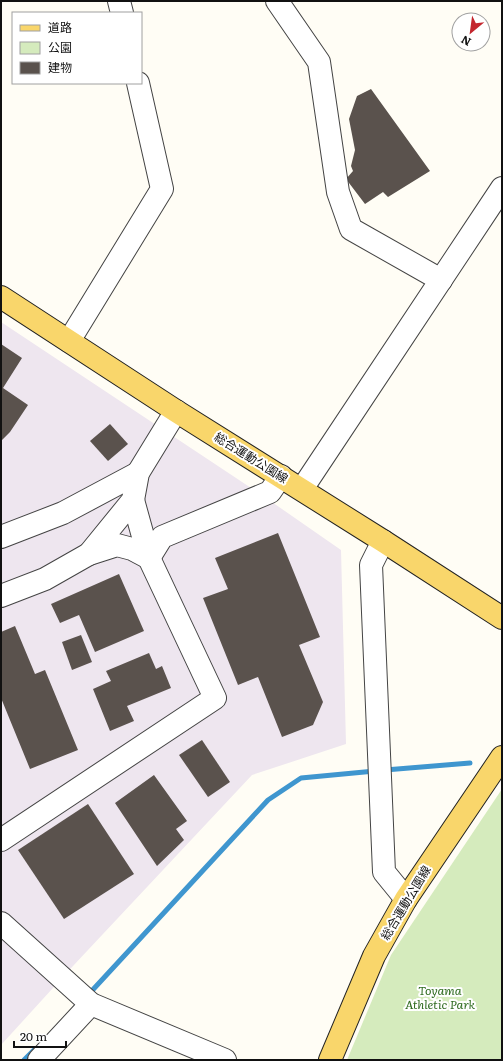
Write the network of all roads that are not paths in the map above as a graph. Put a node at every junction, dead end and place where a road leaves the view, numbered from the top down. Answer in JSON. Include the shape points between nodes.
{"nodes":[{"id":1,"x":119,"y":1,"type":"edge"},
{"id":2,"x":277,"y":1,"type":"edge"},
{"id":3,"x":122,"y":12,"type":"edge"},
{"id":4,"x":138,"y":84,"type":"edge"},
{"id":5,"x":502,"y":188,"type":"edge"},
{"id":6,"x":441,"y":280,"type":"junction"},
{"id":7,"x":1,"y":297,"type":"edge"},
{"id":8,"x":69,"y":341,"type":"junction"},
{"id":9,"x":176,"y":411,"type":"junction"},
{"id":10,"x":138,"y":473,"type":"junction"},
{"id":11,"x":281,"y":476,"type":"junction"},
{"id":12,"x":302,"y":489,"type":"junction"},
{"id":13,"x":133,"y":500,"type":"junction"},
{"id":14,"x":1,"y":537,"type":"edge"},
{"id":15,"x":383,"y":541,"type":"junction"},
{"id":16,"x":89,"y":554,"type":"junction"},
{"id":17,"x":149,"y":558,"type":"junction"},
{"id":18,"x":1,"y":596,"type":"edge"},
{"id":19,"x":502,"y":618,"type":"edge"},
{"id":20,"x":502,"y":757,"type":"edge"},
{"id":21,"x":1,"y":840,"type":"edge"},
{"id":22,"x":406,"y":899,"type":"junction"},
{"id":23,"x":1,"y":923,"type":"edge"},
{"id":24,"x":91,"y":1004,"type":"junction"},
{"id":25,"x":39,"y":1060,"type":"edge"},
{"id":26,"x":225,"y":1060,"type":"edge"},
{"id":27,"x":330,"y":1060,"type":"edge"}],
"edges":[{"from":1,"to":3,"type":"street"},
{"from":2,"to":6,"type":"street","via":[[320,62],[338,192],[351,228]]},
{"from":4,"to":8,"type":"street","via":[[162,189]]},
{"from":5,"to":6,"type":"street"},
{"from":6,"to":12,"type":"street"},
{"from":7,"to":8,"type":"main road","name":"総合運動公園線"},
{"from":8,"to":9,"type":"main road","name":"総合運動公園線"},
{"from":9,"to":10,"type":"street"},
{"from":9,"to":11,"type":"main road","name":"総合運動公園線"},
{"from":10,"to":13,"type":"street"},
{"from":10,"to":14,"type":"street","via":[[63,513]]},
{"from":11,"to":12,"type":"main road","name":"総合運動公園線"},
{"from":11,"to":17,"type":"street","via":[[270,492],[162,537]]},
{"from":12,"to":15,"type":"main road","name":"総合運動公園線"},
{"from":13,"to":16,"type":"street"},
{"from":13,"to":17,"type":"street"},
{"from":15,"to":19,"type":"main road","name":"総合運動公園線"},
{"from":15,"to":22,"type":"street","via":[[371,565],[384,872]]},
{"from":16,"to":17,"type":"street","via":[[117,545]]},
{"from":16,"to":18,"type":"street","via":[[45,579]]},
{"from":17,"to":21,"type":"street","via":[[215,698]]},
{"from":20,"to":22,"type":"main road","name":"総合運動公園線"},
{"from":22,"to":27,"type":"main road","name":"総合運動公園線","via":[[374,956]]},
{"from":23,"to":24,"type":"street"},
{"from":24,"to":25,"type":"street"},
{"from":24,"to":26,"type":"street"}]}
